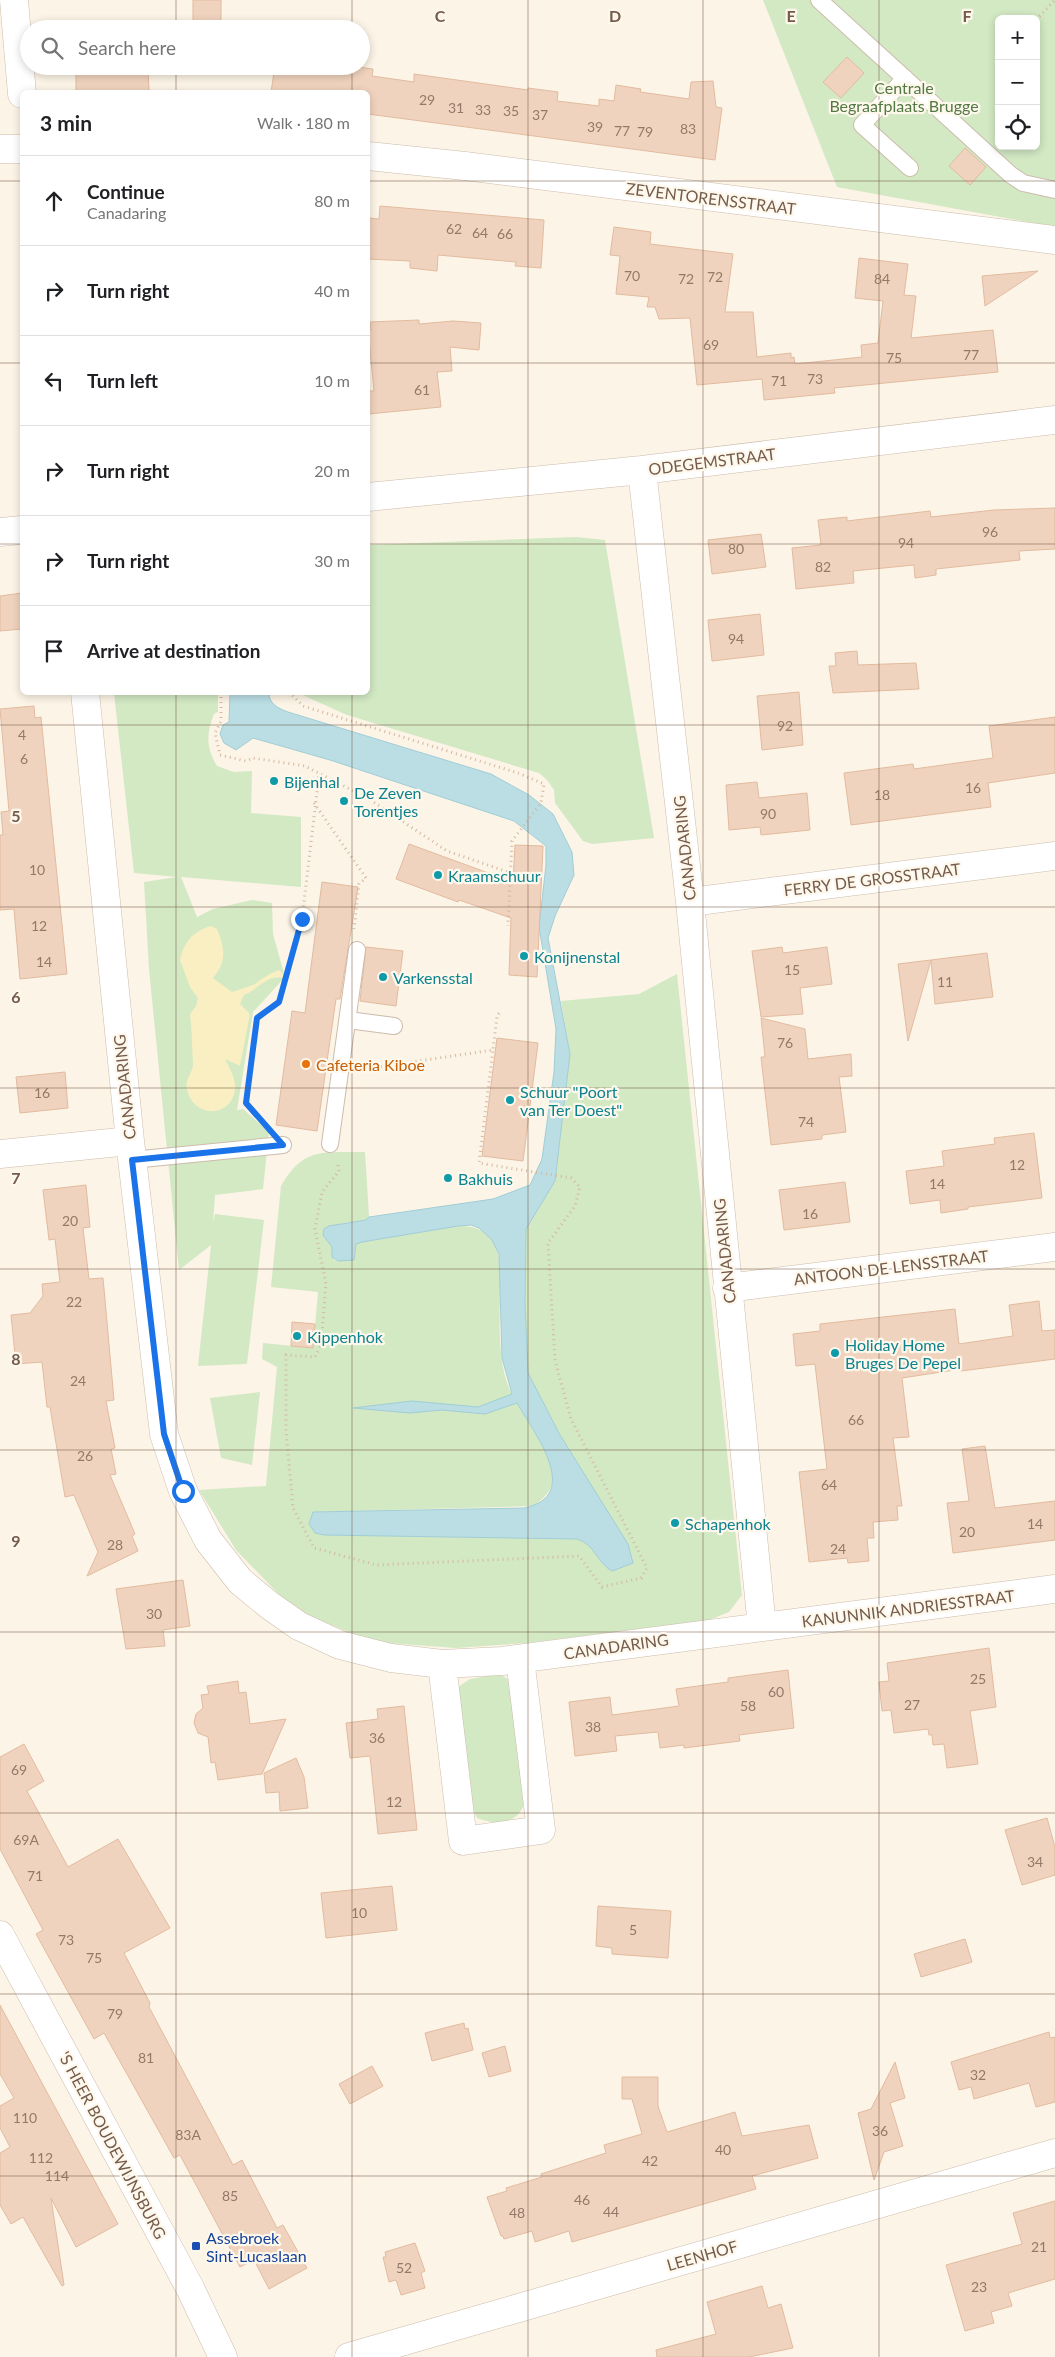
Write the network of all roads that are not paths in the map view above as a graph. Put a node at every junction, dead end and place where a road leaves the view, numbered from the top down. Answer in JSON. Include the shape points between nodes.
{"nodes":[{"id":1,"x":14,"y":0,"type":"edge"},
{"id":2,"x":819,"y":0,"type":"edge"},
{"id":3,"x":20,"y":70,"type":"edge"},
{"id":4,"x":20,"y":75,"type":"edge"},
{"id":5,"x":905,"y":78,"type":"junction"},
{"id":6,"x":22,"y":90,"type":"edge"},
{"id":7,"x":0,"y":149,"type":"edge"},
{"id":8,"x":20,"y":149,"type":"edge"},
{"id":9,"x":370,"y":156,"type":"edge"},
{"id":10,"x":910,"y":168,"type":"dead end"},
{"id":11,"x":1055,"y":190,"type":"edge"},
{"id":12,"x":1055,"y":240,"type":"edge"},
{"id":13,"x":1055,"y":420,"type":"edge"},
{"id":14,"x":642,"y":470,"type":"junction"},
{"id":15,"x":370,"y":497,"type":"edge"},
{"id":16,"x":20,"y":530,"type":"edge"},
{"id":17,"x":0,"y":532,"type":"edge"},
{"id":18,"x":85,"y":695,"type":"edge"},
{"id":19,"x":1055,"y":856,"type":"edge"},
{"id":20,"x":690,"y":902,"type":"junction"},
{"id":21,"x":357,"y":950,"type":"road end"},
{"id":22,"x":348,"y":1020,"type":"junction"},
{"id":23,"x":394,"y":1026,"type":"dead end"},
{"id":24,"x":330,"y":1144,"type":"dead end"},
{"id":25,"x":283,"y":1145,"type":"road end"},
{"id":26,"x":131,"y":1150,"type":"junction"},
{"id":27,"x":0,"y":1154,"type":"edge"},
{"id":28,"x":1055,"y":1247,"type":"edge"},
{"id":29,"x":727,"y":1288,"type":"junction"},
{"id":30,"x":1055,"y":1589,"type":"edge"},
{"id":31,"x":762,"y":1627,"type":"junction"},
{"id":32,"x":520,"y":1659,"type":"junction"},
{"id":33,"x":442,"y":1664,"type":"junction"},
{"id":34,"x":0,"y":1935,"type":"edge"},
{"id":35,"x":1055,"y":2153,"type":"edge"},
{"id":36,"x":223,"y":2357,"type":"edge"},
{"id":37,"x":349,"y":2357,"type":"edge"}],
"edges":[{"from":1,"to":3,"type":"street"},
{"from":2,"to":5,"type":"lane"},
{"from":4,"to":6,"type":"street"},
{"from":5,"to":10,"type":"lane","via":[[862,125]]},
{"from":5,"to":11,"type":"lane","via":[[1011,175],[1023,183]]},
{"from":7,"to":8,"type":"street"},
{"from":9,"to":12,"type":"street","name":"ZEVENTORENSSTRAAT"},
{"from":13,"to":14,"type":"street","name":"ODEGEMSTRAAT"},
{"from":14,"to":15,"type":"street","name":"ODEGEMSTRAAT"},
{"from":14,"to":20,"type":"street","name":"CANADARING"},
{"from":16,"to":17,"type":"street"},
{"from":18,"to":26,"type":"street","name":"CANADARING"},
{"from":19,"to":20,"type":"street","name":"FERRY DE GROSSTRAAT"},
{"from":20,"to":29,"type":"street","name":"CANADARING"},
{"from":21,"to":22,"type":"lane"},
{"from":22,"to":23,"type":"lane"},
{"from":22,"to":24,"type":"lane"},
{"from":25,"to":26,"type":"lane"},
{"from":26,"to":27,"type":"street"},
{"from":26,"to":33,"type":"street","name":"CANADARING","via":[[164,1434],[183,1491],[208,1540],[240,1581],[299,1626],[340,1645],[391,1658]]},
{"from":28,"to":29,"type":"street","name":"ANTOON DE LENSSTRAAT"},
{"from":29,"to":31,"type":"street","name":"CANADARING"},
{"from":30,"to":31,"type":"street","name":"KANUNNIK ANDRIESSTRAAT"},
{"from":31,"to":32,"type":"street","name":"CANADARING"},
{"from":32,"to":33,"type":"street","name":"CANADARING"},
{"from":32,"to":33,"type":"street","via":[[541,1830],[463,1841]]},
{"from":34,"to":36,"type":"street","name":"'S HEER BOUDEWIJNSBURG","via":[[190,2288]]},
{"from":35,"to":37,"type":"street","name":"LEENHOF"}]}
